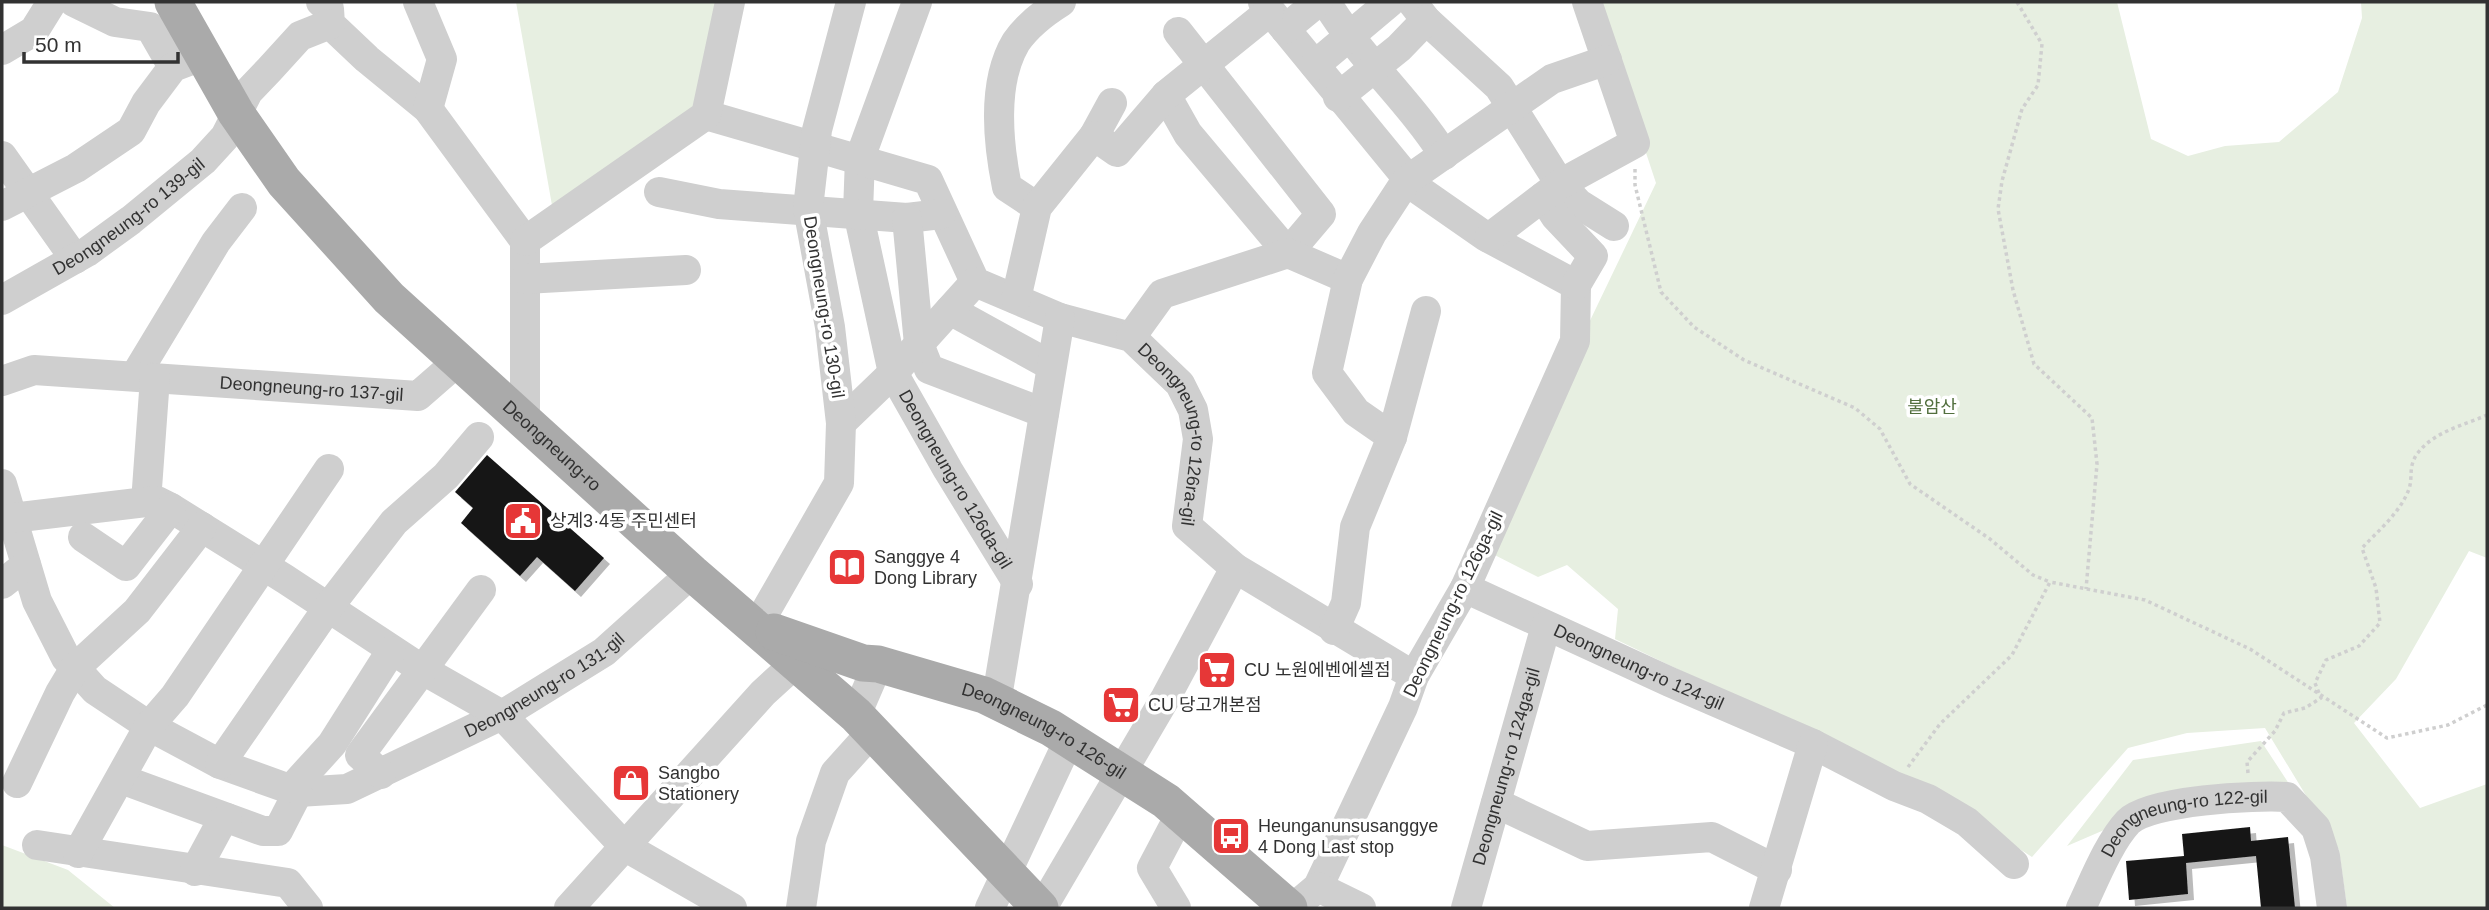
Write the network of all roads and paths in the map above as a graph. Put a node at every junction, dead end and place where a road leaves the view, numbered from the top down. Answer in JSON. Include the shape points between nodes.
{"nodes":[{"id":1,"x":52,"y":2,"type":"edge"},
{"id":2,"x":74,"y":2,"type":"edge"},
{"id":3,"x":173,"y":2,"type":"edge"},
{"id":4,"x":418,"y":2,"type":"edge"},
{"id":5,"x":730,"y":2,"type":"edge"},
{"id":6,"x":851,"y":2,"type":"edge"},
{"id":7,"x":917,"y":2,"type":"edge"},
{"id":8,"x":1061,"y":2,"type":"edge"},
{"id":9,"x":1318,"y":2,"type":"edge"},
{"id":10,"x":1326,"y":2,"type":"edge"},
{"id":11,"x":1390,"y":2,"type":"edge"},
{"id":12,"x":1587,"y":2,"type":"edge"},
{"id":13,"x":2017,"y":2,"type":"edge"},
{"id":14,"x":1419,"y":11,"type":"edge"},
{"id":15,"x":326,"y":13,"type":"edge"},
{"id":16,"x":1272,"y":14,"type":"edge"},
{"id":17,"x":1178,"y":32,"type":"dead end"},
{"id":18,"x":1346,"y":36,"type":"junction"},
{"id":19,"x":2,"y":50,"type":"edge"},
{"id":20,"x":1607,"y":60,"type":"junction"},
{"id":21,"x":188,"y":61,"type":"junction"},
{"id":22,"x":1203,"y":62,"type":"junction"},
{"id":23,"x":1315,"y":65,"type":"junction"},
{"id":24,"x":1374,"y":68,"type":"junction"},
{"id":25,"x":1166,"y":95,"type":"junction"},
{"id":26,"x":1338,"y":97,"type":"junction"},
{"id":27,"x":1112,"y":103,"type":"dead end"},
{"id":28,"x":1510,"y":107,"type":"junction"},
{"id":29,"x":428,"y":109,"type":"junction"},
{"id":30,"x":236,"y":113,"type":"junction"},
{"id":31,"x":706,"y":115,"type":"junction"},
{"id":32,"x":1094,"y":136,"type":"junction"},
{"id":33,"x":1635,"y":143,"type":"junction"},
{"id":34,"x":813,"y":149,"type":"junction"},
{"id":35,"x":1444,"y":155,"type":"junction"},
{"id":36,"x":2,"y":156,"type":"edge"},
{"id":37,"x":860,"y":158,"type":"junction"},
{"id":38,"x":1406,"y":181,"type":"junction"},
{"id":39,"x":1551,"y":191,"type":"junction"},
{"id":40,"x":659,"y":192,"type":"dead end"},
{"id":41,"x":14,"y":200,"type":"edge"},
{"id":42,"x":1037,"y":206,"type":"junction"},
{"id":43,"x":242,"y":208,"type":"dead end"},
{"id":44,"x":808,"y":208,"type":"junction"},
{"id":45,"x":858,"y":212,"type":"junction"},
{"id":46,"x":941,"y":214,"type":"junction"},
{"id":47,"x":907,"y":218,"type":"junction"},
{"id":48,"x":1614,"y":226,"type":"dead end"},
{"id":49,"x":1489,"y":238,"type":"junction"},
{"id":50,"x":525,"y":241,"type":"junction"},
{"id":51,"x":1288,"y":253,"type":"junction"},
{"id":52,"x":75,"y":259,"type":"junction"},
{"id":53,"x":687,"y":270,"type":"dead end"},
{"id":54,"x":525,"y":279,"type":"junction"},
{"id":55,"x":1348,"y":279,"type":"junction"},
{"id":56,"x":975,"y":282,"type":"junction"},
{"id":57,"x":1576,"y":285,"type":"junction"},
{"id":58,"x":1016,"y":299,"type":"junction"},
{"id":59,"x":2,"y":300,"type":"edge"},
{"id":60,"x":950,"y":310,"type":"junction"},
{"id":61,"x":1426,"y":312,"type":"dead end"},
{"id":62,"x":1060,"y":318,"type":"junction"},
{"id":63,"x":1131,"y":337,"type":"junction"},
{"id":64,"x":919,"y":344,"type":"junction"},
{"id":65,"x":457,"y":362,"type":"junction"},
{"id":66,"x":1050,"y":365,"type":"junction"},
{"id":67,"x":893,"y":373,"type":"junction"},
{"id":68,"x":145,"y":377,"type":"junction"},
{"id":69,"x":2,"y":381,"type":"edge"},
{"id":70,"x":1044,"y":413,"type":"junction"},
{"id":71,"x":2487,"y":415,"type":"edge"},
{"id":72,"x":525,"y":420,"type":"junction"},
{"id":73,"x":841,"y":423,"type":"junction"},
{"id":74,"x":479,"y":437,"type":"dead end"},
{"id":75,"x":1392,"y":437,"type":"junction"},
{"id":76,"x":329,"y":469,"type":"dead end"},
{"id":77,"x":2,"y":484,"type":"edge"},
{"id":78,"x":158,"y":505,"type":"junction"},
{"id":79,"x":202,"y":527,"type":"junction"},
{"id":80,"x":9,"y":528,"type":"edge"},
{"id":81,"x":83,"y":537,"type":"dead end"},
{"id":82,"x":26,"y":565,"type":"junction"},
{"id":83,"x":263,"y":566,"type":"junction"},
{"id":84,"x":1235,"y":568,"type":"junction"},
{"id":85,"x":692,"y":573,"type":"junction"},
{"id":86,"x":2050,"y":582,"type":"junction"},
{"id":87,"x":2,"y":584,"type":"edge"},
{"id":88,"x":1018,"y":584,"type":"junction"},
{"id":89,"x":1465,"y":588,"type":"junction"},
{"id":90,"x":2086,"y":589,"type":"junction"},
{"id":91,"x":481,"y":590,"type":"dead end"},
{"id":92,"x":327,"y":609,"type":"junction"},
{"id":93,"x":757,"y":626,"type":"junction"},
{"id":94,"x":1546,"y":626,"type":"junction"},
{"id":95,"x":1334,"y":630,"type":"junction"},
{"id":96,"x":391,"y":651,"type":"junction"},
{"id":97,"x":797,"y":662,"type":"junction"},
{"id":98,"x":878,"y":664,"type":"junction"},
{"id":99,"x":75,"y":668,"type":"junction"},
{"id":100,"x":423,"y":670,"type":"junction"},
{"id":101,"x":1415,"y":676,"type":"junction"},
{"id":102,"x":2321,"y":698,"type":"junction"},
{"id":103,"x":996,"y":702,"type":"junction"},
{"id":104,"x":2487,"y":705,"type":"edge"},
{"id":105,"x":502,"y":715,"type":"junction"},
{"id":106,"x":863,"y":724,"type":"junction"},
{"id":107,"x":149,"y":726,"type":"junction"},
{"id":108,"x":1069,"y":740,"type":"junction"},
{"id":109,"x":1813,"y":744,"type":"junction"},
{"id":110,"x":220,"y":764,"type":"junction"},
{"id":111,"x":1122,"y":771,"type":"junction"},
{"id":112,"x":381,"y":774,"type":"junction"},
{"id":113,"x":121,"y":779,"type":"junction"},
{"id":114,"x":17,"y":783,"type":"dead end"},
{"id":115,"x":1894,"y":786,"type":"junction"},
{"id":116,"x":295,"y":790,"type":"junction"},
{"id":117,"x":2250,"y":795,"type":"junction"},
{"id":118,"x":1496,"y":803,"type":"junction"},
{"id":119,"x":1181,"y":813,"type":"junction"},
{"id":120,"x":227,"y":818,"type":"junction"},
{"id":121,"x":37,"y":845,"type":"dead end"},
{"id":122,"x":624,"y":846,"type":"junction"},
{"id":123,"x":78,"y":853,"type":"junction"},
{"id":124,"x":2014,"y":864,"type":"dead end"},
{"id":125,"x":1777,"y":870,"type":"junction"},
{"id":126,"x":195,"y":871,"type":"junction"},
{"id":127,"x":1008,"y":875,"type":"junction"},
{"id":128,"x":1318,"y":887,"type":"junction"},
{"id":129,"x":308,"y":908,"type":"edge"},
{"id":130,"x":569,"y":908,"type":"edge"},
{"id":131,"x":732,"y":908,"type":"edge"},
{"id":132,"x":801,"y":908,"type":"edge"},
{"id":133,"x":990,"y":908,"type":"edge"},
{"id":134,"x":1041,"y":908,"type":"edge"},
{"id":135,"x":1176,"y":908,"type":"edge"},
{"id":136,"x":1291,"y":908,"type":"edge"},
{"id":137,"x":1362,"y":908,"type":"edge"},
{"id":138,"x":1466,"y":908,"type":"edge"},
{"id":139,"x":1765,"y":908,"type":"edge"},
{"id":140,"x":2081,"y":908,"type":"edge"},
{"id":141,"x":2332,"y":908,"type":"edge"}],
"edges":[{"from":1,"to":19,"type":"street","via":[[34,31]]},
{"from":2,"to":21,"type":"street","via":[[115,22],[150,27]]},
{"from":3,"to":21,"type":"main road","name":"Deongneung-ro"},
{"from":4,"to":29,"type":"street","via":[[442,59]]},
{"from":5,"to":31,"type":"street"},
{"from":6,"to":34,"type":"street","name":"Deongneung-ro 130-gil"},
{"from":7,"to":37,"type":"street"},
{"from":8,"to":42,"type":"street","via":[[1042,14],[1017,42],[1002,78],[1001,158],[1007,187]]},
{"from":9,"to":16,"type":"street"},
{"from":10,"to":18,"type":"street"},
{"from":11,"to":18,"type":"street"},
{"from":12,"to":20,"type":"street"},
{"from":13,"to":90,"type":"path","via":[[2042,44],[2038,85],[2022,108],[1998,209],[2013,290],[2034,364],[2092,418],[2097,464]]},
{"from":14,"to":24,"type":"street"},
{"from":14,"to":28,"type":"street","name":"Deongneung-ro 126ga-gil","via":[[1499,88]]},
{"from":15,"to":29,"type":"street","via":[[367,59]]},
{"from":15,"to":30,"type":"street","via":[[248,92]]},
{"from":16,"to":22,"type":"street"},
{"from":16,"to":23,"type":"street"},
{"from":17,"to":22,"type":"street"},
{"from":18,"to":23,"type":"street"},
{"from":18,"to":24,"type":"street"},
{"from":20,"to":28,"type":"street","via":[[1552,79]]},
{"from":20,"to":33,"type":"street"},
{"from":21,"to":30,"type":"main road","name":"Deongneung-ro"},
{"from":21,"to":41,"type":"street","via":[[146,103],[131,131],[76,168]]},
{"from":22,"to":25,"type":"street"},
{"from":22,"to":51,"type":"street","via":[[1321,214]]},
{"from":23,"to":26,"type":"street"},
{"from":24,"to":26,"type":"street"},
{"from":24,"to":35,"type":"street","via":[[1424,123]]},
{"from":25,"to":32,"type":"street","via":[[1117,152]]},
{"from":25,"to":51,"type":"street","via":[[1188,134]]},
{"from":26,"to":38,"type":"street"},
{"from":27,"to":32,"type":"street"},
{"from":28,"to":35,"type":"street"},
{"from":28,"to":39,"type":"street","name":"Deongneung-ro 126ga-gil","via":[[1537,147]]},
{"from":29,"to":50,"type":"street"},
{"from":30,"to":52,"type":"street","name":"Deongneung-ro 139-gil","via":[[225,137],[203,161]]},
{"from":30,"to":65,"type":"main road","name":"Deongneung-ro","via":[[284,182],[337,243]]},
{"from":31,"to":34,"type":"street"},
{"from":31,"to":50,"type":"street"},
{"from":32,"to":42,"type":"street"},
{"from":33,"to":39,"type":"street"},
{"from":33,"to":86,"type":"path","via":[[1634,185],[1661,292],[1694,327],[1744,360],[1855,408],[1880,429],[1910,484],[2033,575]]},
{"from":34,"to":37,"type":"street"},
{"from":34,"to":44,"type":"street","name":"Deongneung-ro 130-gil"},
{"from":35,"to":38,"type":"street"},
{"from":36,"to":41,"type":"street"},
{"from":37,"to":45,"type":"street"},
{"from":37,"to":46,"type":"street","via":[[928,180]]},
{"from":38,"to":49,"type":"street"},
{"from":38,"to":55,"type":"street"},
{"from":39,"to":48,"type":"street","name":"Deongneung-ro 126ga-gil"},
{"from":39,"to":49,"type":"street"},
{"from":39,"to":57,"type":"street","name":"Deongneung-ro 126ga-gil","via":[[1556,217],[1593,256]]},
{"from":40,"to":44,"type":"street","via":[[719,204]]},
{"from":41,"to":52,"type":"street"},
{"from":42,"to":58,"type":"street"},
{"from":43,"to":68,"type":"street","via":[[216,242]]},
{"from":44,"to":45,"type":"street"},
{"from":44,"to":73,"type":"street","name":"Deongneung-ro 130-gil","via":[[830,327]]},
{"from":45,"to":47,"type":"street"},
{"from":45,"to":67,"type":"street"},
{"from":46,"to":47,"type":"street"},
{"from":46,"to":56,"type":"street"},
{"from":47,"to":64,"type":"street"},
{"from":49,"to":57,"type":"street"},
{"from":50,"to":54,"type":"street"},
{"from":51,"to":55,"type":"street"},
{"from":51,"to":63,"type":"street","name":"Deongneung-ro 126ra-gil","via":[[1162,294]]},
{"from":52,"to":59,"type":"street","name":"Deongneung-ro 139-gil"},
{"from":53,"to":54,"type":"street"},
{"from":54,"to":72,"type":"street"},
{"from":55,"to":75,"type":"street","via":[[1327,373],[1356,412]]},
{"from":56,"to":58,"type":"street","name":"Deongneung-ro 126ra-gil"},
{"from":56,"to":60,"type":"street","name":"Deongneung-ro 130-gil"},
{"from":57,"to":89,"type":"street","name":"Deongneung-ro 126ga-gil","via":[[1575,341]]},
{"from":58,"to":62,"type":"street","name":"Deongneung-ro 126ra-gil"},
{"from":60,"to":64,"type":"street","name":"Deongneung-ro 130-gil"},
{"from":60,"to":66,"type":"street"},
{"from":61,"to":75,"type":"street"},
{"from":62,"to":63,"type":"street","name":"Deongneung-ro 126ra-gil"},
{"from":62,"to":66,"type":"street","name":"Deongneung-ro 126da-gil"},
{"from":63,"to":84,"type":"street","name":"Deongneung-ro 126ra-gil","via":[[1180,384],[1193,410],[1198,439],[1187,526]]},
{"from":64,"to":67,"type":"street","name":"Deongneung-ro 130-gil"},
{"from":64,"to":70,"type":"street","name":"Deongneung-ro 126da-gil","via":[[929,369]]},
{"from":65,"to":68,"type":"street","name":"Deongneung-ro 137-gil","via":[[418,396]]},
{"from":65,"to":72,"type":"main road","name":"Deongneung-ro"},
{"from":66,"to":70,"type":"street","name":"Deongneung-ro 126da-gil"},
{"from":67,"to":73,"type":"street","name":"Deongneung-ro 130-gil"},
{"from":67,"to":88,"type":"street","name":"Deongneung-ro 126da-gil"},
{"from":68,"to":69,"type":"street","name":"Deongneung-ro 137-gil","via":[[34,370]]},
{"from":68,"to":78,"type":"street"},
{"from":70,"to":88,"type":"street","name":"Deongneung-ro 126da-gil"},
{"from":71,"to":102,"type":"path","via":[[2463,423],[2418,453],[2409,469],[2410,487],[2396,512],[2362,548],[2376,589],[2380,623],[2358,646],[2326,660],[2315,683]]},
{"from":72,"to":85,"type":"main road","name":"Deongneung-ro"},
{"from":73,"to":93,"type":"street","name":"Deongneung-ro 130-gil","via":[[839,483]]},
{"from":74,"to":92,"type":"street","via":[[446,476],[394,522]]},
{"from":75,"to":95,"type":"street","via":[[1354,527],[1346,603]]},
{"from":76,"to":83,"type":"street"},
{"from":77,"to":80,"type":"street"},
{"from":78,"to":79,"type":"street"},
{"from":78,"to":80,"type":"street"},
{"from":78,"to":81,"type":"street","via":[[126,566]]},
{"from":79,"to":83,"type":"street"},
{"from":79,"to":99,"type":"street","via":[[137,611]]},
{"from":80,"to":82,"type":"street","name":"Deongneung-ro 131-gil"},
{"from":82,"to":87,"type":"street"},
{"from":82,"to":99,"type":"street","name":"Deongneung-ro 131-gil","via":[[37,601]]},
{"from":83,"to":92,"type":"street"},
{"from":83,"to":107,"type":"street","via":[[175,696]]},
{"from":84,"to":95,"type":"street","name":"Deongneung-ro 126ra-gil"},
{"from":84,"to":111,"type":"street","name":"Deongneung-ro"},
{"from":85,"to":93,"type":"main road","name":"Deongneung-ro"},
{"from":85,"to":105,"type":"street","name":"Deongneung-ro 131-gil","via":[[604,652]]},
{"from":86,"to":90,"type":"path"},
{"from":86,"to":115,"type":"path","via":[[2012,655],[1940,724]]},
{"from":88,"to":103,"type":"street","name":"Deongneung-ro 126da-gil"},
{"from":89,"to":94,"type":"street","name":"Deongneung-ro 124-gil"},
{"from":89,"to":101,"type":"street","name":"Deongneung-ro 126ga-gil"},
{"from":90,"to":102,"type":"path","via":[[2145,600],[2250,649]]},
{"from":91,"to":100,"type":"street"},
{"from":92,"to":96,"type":"street"},
{"from":92,"to":110,"type":"street"},
{"from":93,"to":97,"type":"main road","name":"Deongneung-ro"},
{"from":93,"to":98,"type":"main road","name":"Deongneung-ro 126-gil","via":[[863,663]]},
{"from":94,"to":109,"type":"street","name":"Deongneung-ro 124-gil"},
{"from":94,"to":118,"type":"street","name":"Deongneung-ro 124ga-gil"},
{"from":95,"to":101,"type":"street","name":"Deongneung-ro 126ra-gil"},
{"from":96,"to":100,"type":"street"},
{"from":96,"to":116,"type":"street","via":[[332,744]]},
{"from":97,"to":106,"type":"main road","name":"Deongneung-ro"},
{"from":97,"to":122,"type":"street","via":[[763,692]]},
{"from":98,"to":103,"type":"main road","name":"Deongneung-ro 126-gil"},
{"from":98,"to":106,"type":"street"},
{"from":99,"to":107,"type":"street","name":"Deongneung-ro 131-gil","via":[[95,690]]},
{"from":99,"to":114,"type":"street"},
{"from":100,"to":105,"type":"street"},
{"from":100,"to":112,"type":"street","via":[[360,755]]},
{"from":101,"to":128,"type":"street","name":"Deongneung-ro 126ga-gil"},
{"from":102,"to":104,"type":"path","via":[[2387,738],[2448,725]]},
{"from":102,"to":117,"type":"path","via":[[2284,713],[2275,731],[2247,762]]},
{"from":103,"to":108,"type":"main road","name":"Deongneung-ro 126-gil"},
{"from":105,"to":112,"type":"street","name":"Deongneung-ro 131-gil"},
{"from":105,"to":122,"type":"street"},
{"from":106,"to":127,"type":"main road","name":"Deongneung-ro"},
{"from":106,"to":132,"type":"street","via":[[835,773],[811,841]]},
{"from":107,"to":110,"type":"street","name":"Deongneung-ro 131-gil"},
{"from":107,"to":113,"type":"street"},
{"from":108,"to":111,"type":"main road","name":"Deongneung-ro 126-gil"},
{"from":108,"to":127,"type":"street"},
{"from":109,"to":115,"type":"street","name":"Deongneung-ro 124-gil"},
{"from":109,"to":125,"type":"street"},
{"from":110,"to":116,"type":"street","name":"Deongneung-ro 131-gil"},
{"from":111,"to":119,"type":"main road","name":"Deongneung-ro 126-gil"},
{"from":111,"to":134,"type":"street","name":"Deongneung-ro"},
{"from":112,"to":116,"type":"street","name":"Deongneung-ro 131-gil","via":[[347,789]]},
{"from":113,"to":120,"type":"street"},
{"from":113,"to":123,"type":"street"},
{"from":115,"to":124,"type":"street","name":"Deongneung-ro 124-gil","via":[[1967,822]]},
{"from":116,"to":120,"type":"street","via":[[278,831],[263,831]]},
{"from":117,"to":140,"type":"street","name":"Deongneung-ro 122-gil","via":[[2142,812],[2127,823]]},
{"from":117,"to":141,"type":"street","name":"Deongneung-ro 122-gil","via":[[2287,797],[2316,828]]},
{"from":118,"to":125,"type":"street","via":[[1587,846],[1712,836]]},
{"from":118,"to":138,"type":"street","name":"Deongneung-ro 124ga-gil"},
{"from":119,"to":135,"type":"street","via":[[1152,868]]},
{"from":119,"to":136,"type":"main road","name":"Deongneung-ro 126-gil"},
{"from":120,"to":126,"type":"street"},
{"from":121,"to":123,"type":"street"},
{"from":122,"to":130,"type":"street"},
{"from":122,"to":131,"type":"street"},
{"from":123,"to":126,"type":"street"},
{"from":125,"to":139,"type":"street"},
{"from":126,"to":129,"type":"street","via":[[288,883]]},
{"from":127,"to":133,"type":"street"},
{"from":127,"to":134,"type":"main road","name":"Deongneung-ro"},
{"from":128,"to":136,"type":"street","name":"Deongneung-ro 126ga-gil"},
{"from":128,"to":137,"type":"street"}]}
